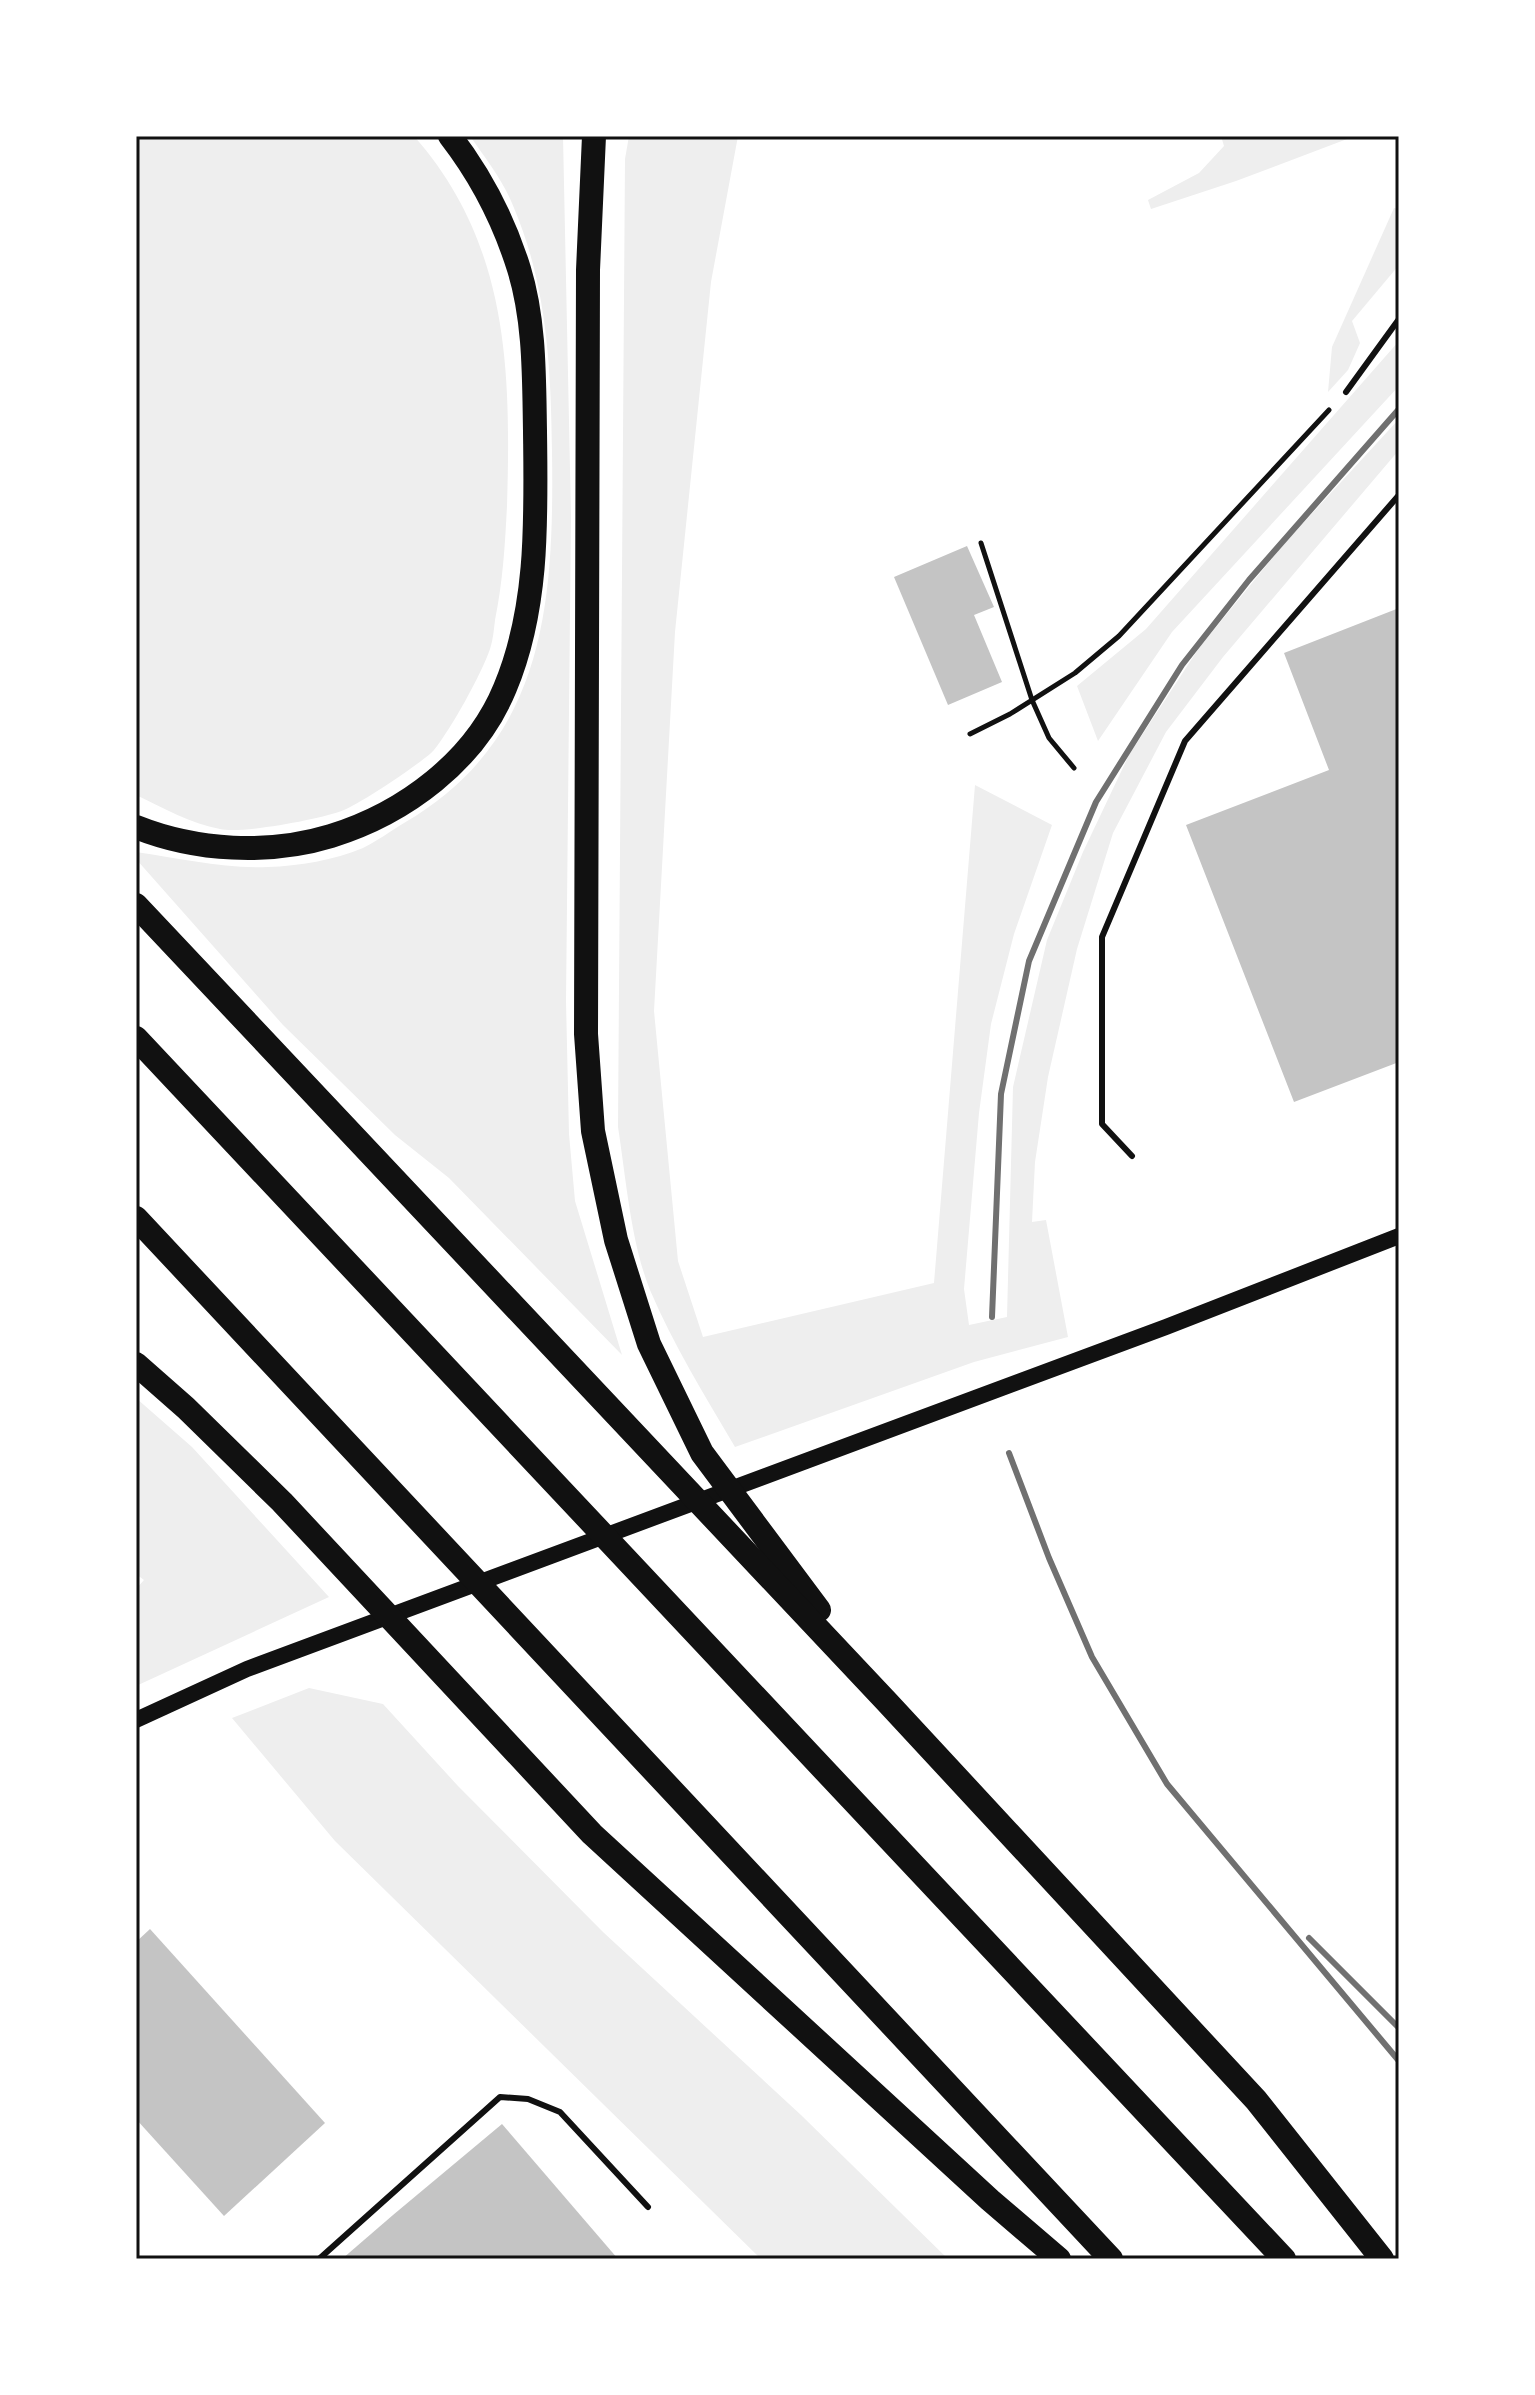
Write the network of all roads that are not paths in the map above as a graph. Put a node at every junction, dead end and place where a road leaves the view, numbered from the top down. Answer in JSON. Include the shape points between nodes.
{"nodes":[{"id":1,"x":450,"y":136,"type":"edge"},
{"id":2,"x":594,"y":136,"type":"edge"},
{"id":3,"x":1399,"y":319,"type":"edge"},
{"id":4,"x":1346,"y":392,"type":"road end"},
{"id":5,"x":1399,"y":495,"type":"edge"},
{"id":6,"x":136,"y":827,"type":"edge"},
{"id":7,"x":136,"y":905,"type":"edge"},
{"id":8,"x":136,"y":1038,"type":"edge"},
{"id":9,"x":1132,"y":1156,"type":"dead end"},
{"id":10,"x":136,"y":1218,"type":"edge"},
{"id":11,"x":1399,"y":1236,"type":"edge"},
{"id":12,"x":136,"y":1364,"type":"edge"},
{"id":13,"x":887,"y":1702,"type":"junction"},
{"id":14,"x":136,"y":1720,"type":"edge"},
{"id":15,"x":648,"y":2207,"type":"dead end"},
{"id":16,"x":319,"y":2259,"type":"edge"},
{"id":17,"x":1059,"y":2259,"type":"edge"},
{"id":18,"x":1111,"y":2259,"type":"edge"},
{"id":19,"x":1284,"y":2259,"type":"edge"},
{"id":20,"x":1382,"y":2259,"type":"edge"}],
"edges":[{"from":1,"to":6,"type":"highway","via":[[505,228],[530,324],[533,561],[528,606],[505,689],[464,752],[437,779],[410,801],[344,832],[304,844],[237,847],[191,843]]},
{"from":2,"to":13,"type":"highway","via":[[588,270],[586,1018],[593,1131],[616,1240],[649,1344],[702,1453]]},
{"from":3,"to":4,"type":"lane"},
{"from":5,"to":9,"type":"lane","via":[[1185,741],[1102,937],[1102,1124]]},
{"from":7,"to":13,"type":"highway"},
{"from":8,"to":19,"type":"highway"},
{"from":10,"to":18,"type":"highway"},
{"from":11,"to":14,"type":"main road","via":[[247,1669]]},
{"from":12,"to":17,"type":"highway","via":[[282,1502],[592,1834]]},
{"from":13,"to":20,"type":"highway","via":[[1256,2100]]},
{"from":15,"to":16,"type":"lane","via":[[560,2112],[528,2099],[500,2097]]}]}
